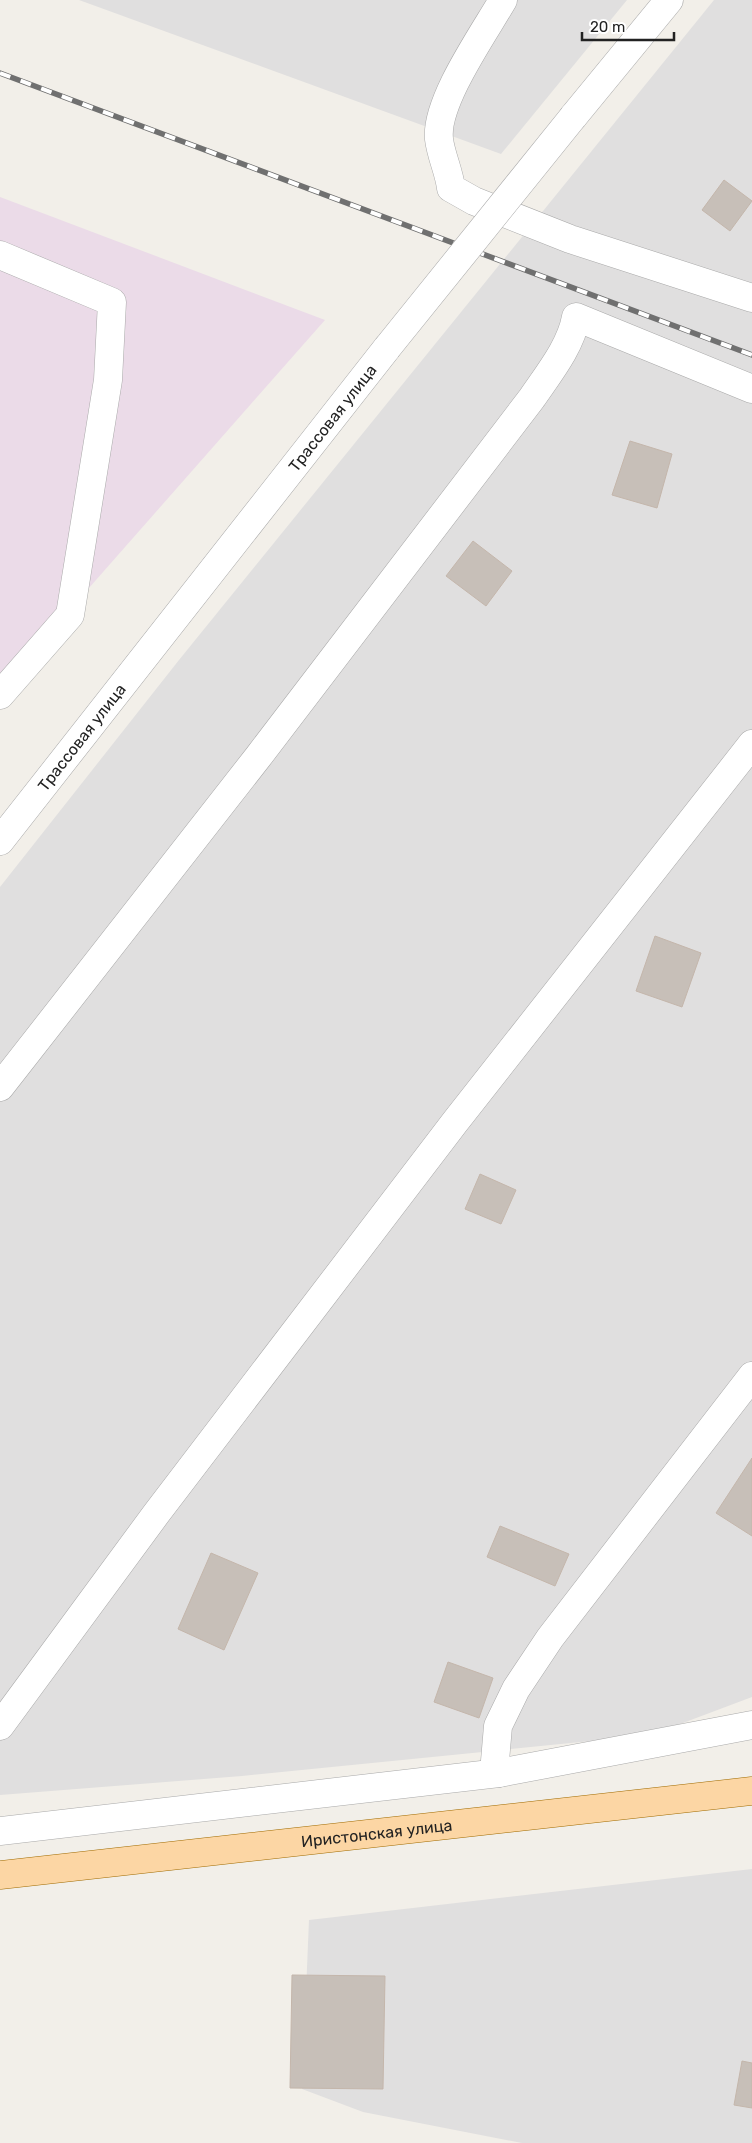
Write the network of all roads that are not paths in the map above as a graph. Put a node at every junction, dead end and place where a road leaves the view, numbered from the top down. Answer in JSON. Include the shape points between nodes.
{"nodes":[{"id":1,"x":503,"y":0,"type":"edge"},
{"id":2,"x":669,"y":0,"type":"edge"},
{"id":3,"x":0,"y":255,"type":"edge"},
{"id":4,"x":752,"y":298,"type":"edge"},
{"id":5,"x":752,"y":389,"type":"edge"},
{"id":6,"x":0,"y":695,"type":"edge"},
{"id":7,"x":752,"y":744,"type":"edge"},
{"id":8,"x":0,"y":841,"type":"edge"},
{"id":9,"x":0,"y":1087,"type":"edge"},
{"id":10,"x":752,"y":1376,"type":"edge"},
{"id":11,"x":752,"y":1725,"type":"edge"},
{"id":12,"x":0,"y":1726,"type":"edge"},
{"id":13,"x":499,"y":1772,"type":"junction"},
{"id":14,"x":752,"y":1791,"type":"edge"},
{"id":15,"x":0,"y":1831,"type":"edge"},
{"id":16,"x":0,"y":1875,"type":"edge"}],
"edges":[{"from":1,"to":4,"type":"street","via":[[453,86],[442,114],[439,137],[451,188],[474,201],[570,239]]},
{"from":2,"to":8,"type":"street","name":"Трассовая улица","bridge":true,"via":[[387,348]]},
{"from":3,"to":6,"type":"street","via":[[112,302],[108,380],[70,615]]},
{"from":5,"to":9,"type":"street","via":[[576,317],[574,329],[532,398]]},
{"from":7,"to":12,"type":"street","via":[[455,1122],[156,1514]]},
{"from":10,"to":13,"type":"street","via":[[550,1638],[516,1689],[498,1726],[495,1761]]},
{"from":11,"to":13,"type":"street"},
{"from":13,"to":15,"type":"street"},
{"from":14,"to":16,"type":"main road","name":"Иристонская улица"}]}
